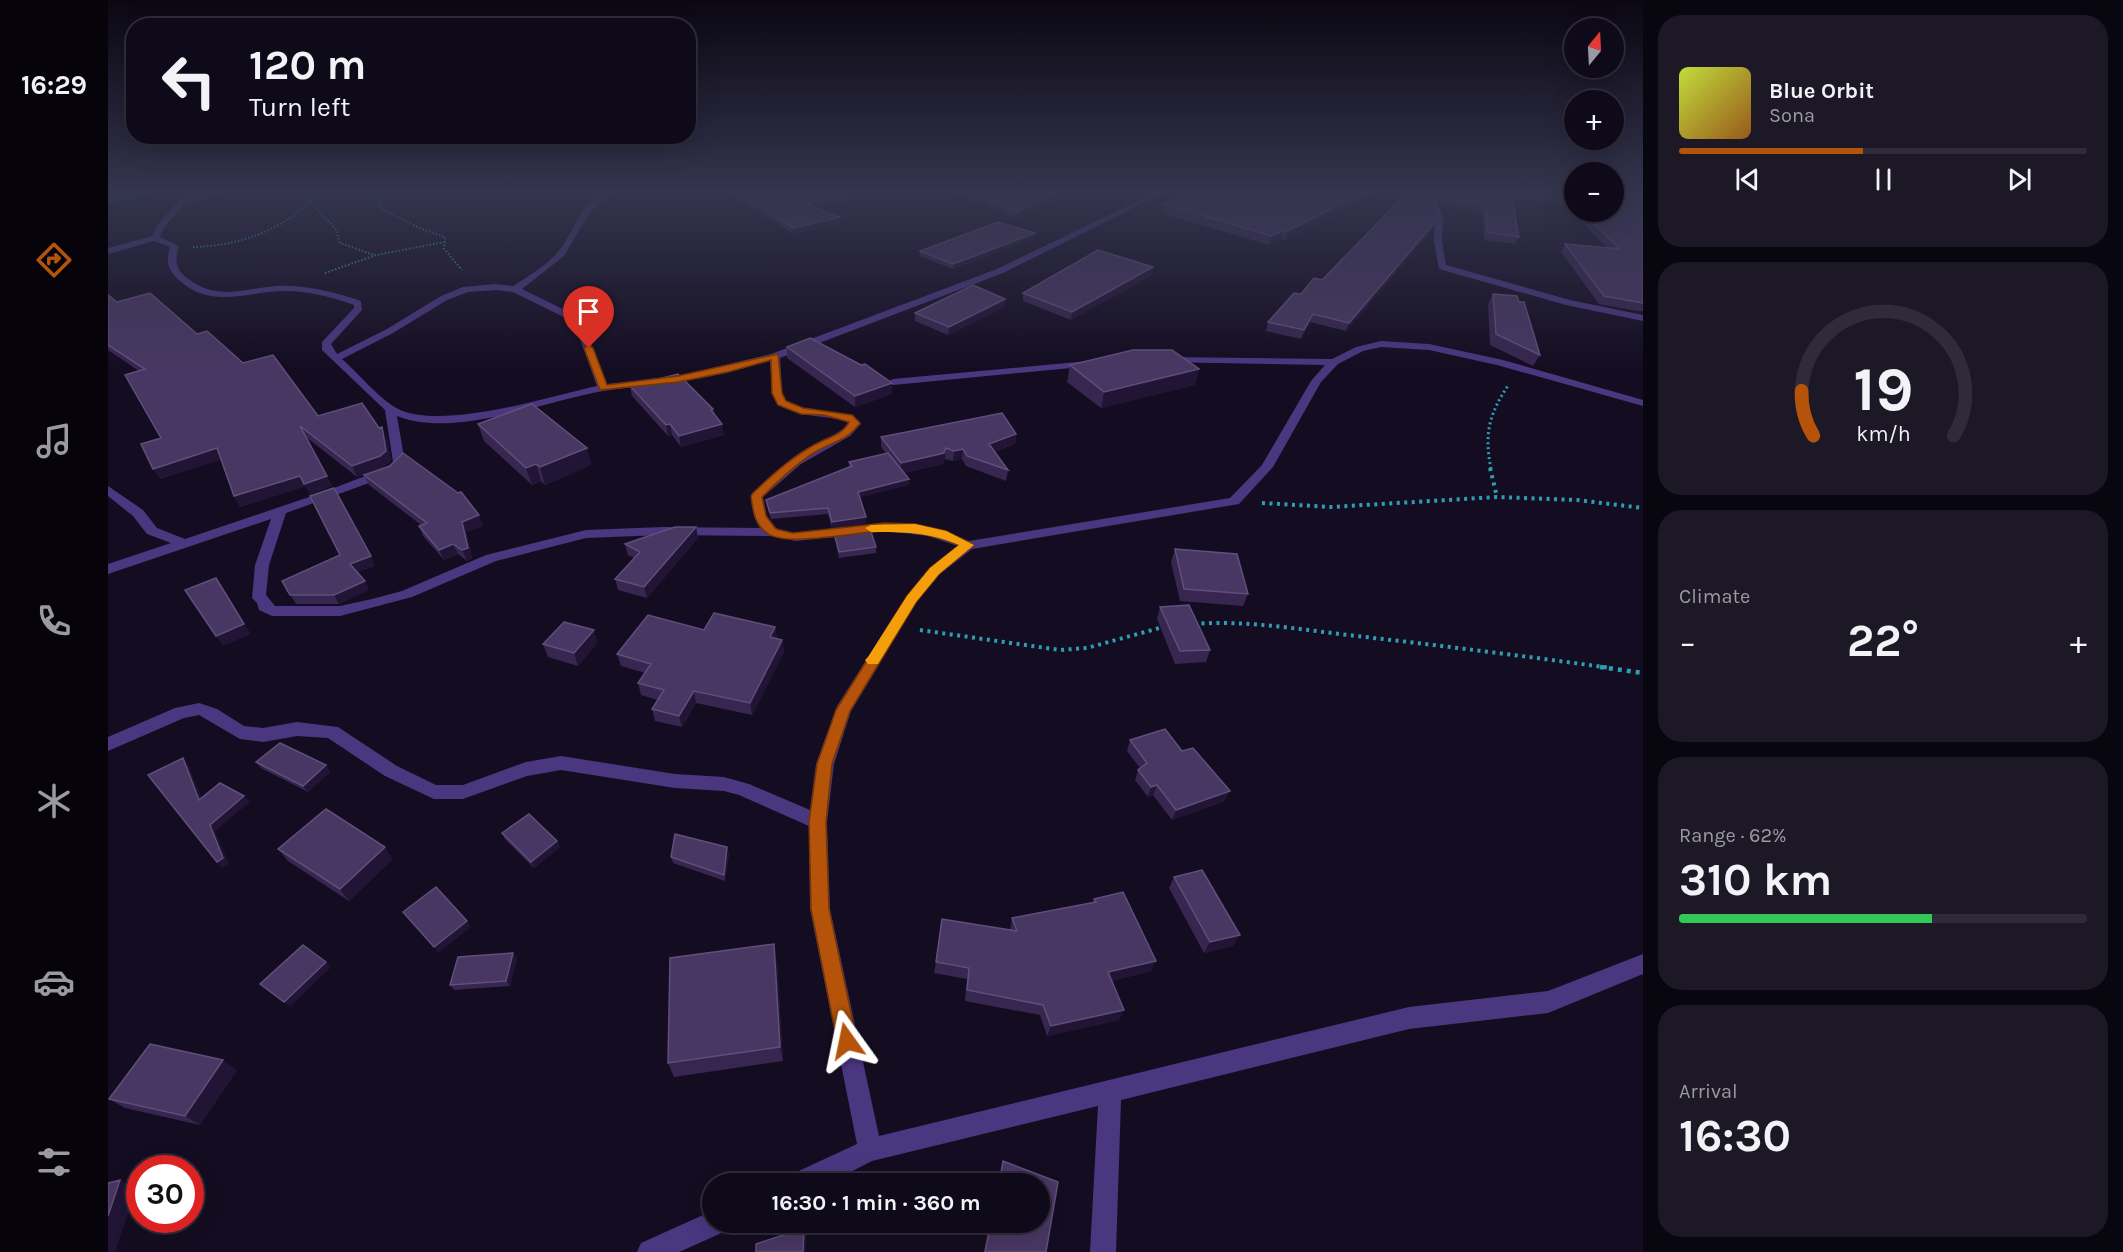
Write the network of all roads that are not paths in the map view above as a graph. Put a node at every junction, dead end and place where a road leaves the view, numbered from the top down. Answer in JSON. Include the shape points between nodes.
{"nodes":[{"id":1,"x":173,"y":251,"type":"edge"},
{"id":2,"x":563,"y":251,"type":"edge"},
{"id":3,"x":1040,"y":251,"type":"edge"},
{"id":4,"x":1440,"y":251,"type":"edge"},
{"id":5,"x":515,"y":289,"type":"junction"},
{"id":6,"x":1643,"y":318,"type":"edge"},
{"id":7,"x":775,"y":356,"type":"junction"},
{"id":8,"x":336,"y":358,"type":"junction"},
{"id":9,"x":1158,"y":360,"type":"edge"},
{"id":10,"x":1103,"y":362,"type":"edge"},
{"id":11,"x":1334,"y":362,"type":"junction"},
{"id":12,"x":893,"y":382,"type":"edge"},
{"id":13,"x":603,"y":388,"type":"junction"},
{"id":14,"x":1643,"y":403,"type":"edge"},
{"id":15,"x":390,"y":409,"type":"junction"},
{"id":16,"x":108,"y":490,"type":"edge"},
{"id":17,"x":280,"y":512,"type":"junction"},
{"id":18,"x":771,"y":532,"type":"junction"},
{"id":19,"x":186,"y":544,"type":"junction"},
{"id":20,"x":968,"y":545,"type":"junction"},
{"id":21,"x":108,"y":569,"type":"edge"},
{"id":22,"x":108,"y":744,"type":"edge"},
{"id":23,"x":818,"y":822,"type":"junction"},
{"id":24,"x":1643,"y":964,"type":"edge"},
{"id":25,"x":1110,"y":1093,"type":"junction"},
{"id":26,"x":870,"y":1150,"type":"junction"},
{"id":27,"x":823,"y":1173,"type":"edge"},
{"id":28,"x":702,"y":1229,"type":"edge"},
{"id":29,"x":650,"y":1252,"type":"edge"},
{"id":30,"x":1103,"y":1252,"type":"edge"}],
"edges":[{"from":1,"to":8,"type":"street","via":[[172,268],[197,290],[223,297],[288,288],[358,303],[359,308],[326,344]]},
{"from":2,"to":5,"type":"street"},
{"from":3,"to":7,"type":"street","via":[[1000,271]]},
{"from":4,"to":6,"type":"street","via":[[1442,267],[1569,303]]},
{"from":5,"to":8,"type":"street","via":[[482,288],[453,293],[390,332]]},
{"from":5,"to":13,"type":"street","via":[[578,320]]},
{"from":7,"to":13,"type":"street","via":[[678,379]]},
{"from":7,"to":18,"type":"street","via":[[777,393],[782,403],[801,411],[849,417],[855,423],[847,433],[813,449],[779,474],[757,496],[760,517]]},
{"from":8,"to":15,"type":"street"},
{"from":9,"to":11,"type":"street"},
{"from":10,"to":12,"type":"street"},
{"from":11,"to":14,"type":"street","via":[[1381,344],[1429,347],[1519,367]]},
{"from":11,"to":20,"type":"street","via":[[1316,381],[1267,467],[1234,501]]},
{"from":13,"to":15,"type":"street","via":[[438,421],[414,419]]},
{"from":15,"to":17,"type":"street","via":[[399,463],[390,471]]},
{"from":16,"to":19,"type":"street","via":[[138,513],[152,531]]},
{"from":17,"to":18,"type":"street","via":[[265,553],[259,598],[272,611],[286,612],[340,611],[372,604],[407,594],[491,558],[586,534]]},
{"from":17,"to":19,"type":"street"},
{"from":18,"to":20,"type":"street","via":[[793,536],[915,528],[942,533]]},
{"from":19,"to":21,"type":"street"},
{"from":20,"to":23,"type":"street","via":[[935,571],[912,599],[843,710],[825,764]]},
{"from":22,"to":23,"type":"street","via":[[181,712],[199,709],[240,732],[332,732],[391,771],[434,792],[463,792],[526,769],[561,763],[675,781],[724,784]]},
{"from":23,"to":26,"type":"street","via":[[820,909]]},
{"from":24,"to":25,"type":"street","via":[[1548,1002],[1409,1018]]},
{"from":25,"to":26,"type":"street"},
{"from":25,"to":30,"type":"street"},
{"from":26,"to":27,"type":"street"},
{"from":28,"to":29,"type":"street"}]}
